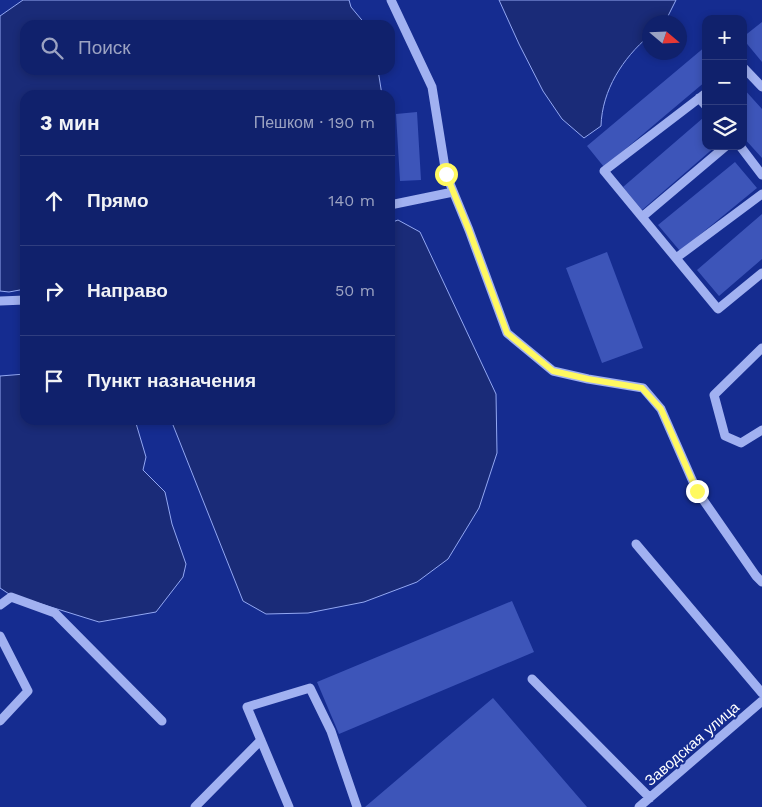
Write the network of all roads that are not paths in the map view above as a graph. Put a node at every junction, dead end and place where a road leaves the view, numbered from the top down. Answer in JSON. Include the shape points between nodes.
{"nodes":[{"id":1,"x":391,"y":0,"type":"edge"},
{"id":2,"x":747,"y":71,"type":"edge"},
{"id":3,"x":762,"y":88,"type":"edge"},
{"id":4,"x":702,"y":96,"type":"edge"},
{"id":5,"x":721,"y":150,"type":"edge"},
{"id":6,"x":743,"y":150,"type":"edge"},
{"id":7,"x":762,"y":174,"type":"edge"},
{"id":8,"x":453,"y":192,"type":"junction"},
{"id":9,"x":762,"y":194,"type":"edge"},
{"id":10,"x":395,"y":204,"type":"edge"},
{"id":11,"x":642,"y":217,"type":"junction"},
{"id":12,"x":676,"y":258,"type":"junction"},
{"id":13,"x":762,"y":273,"type":"edge"},
{"id":14,"x":20,"y":300,"type":"edge"},
{"id":15,"x":0,"y":301,"type":"edge"},
{"id":16,"x":762,"y":348,"type":"edge"},
{"id":17,"x":762,"y":430,"type":"edge"},
{"id":18,"x":636,"y":544,"type":"dead end"},
{"id":19,"x":762,"y":582,"type":"edge"},
{"id":20,"x":0,"y":605,"type":"edge"},
{"id":21,"x":0,"y":636,"type":"edge"},
{"id":22,"x":532,"y":679,"type":"dead end"},
{"id":23,"x":762,"y":693,"type":"edge"},
{"id":24,"x":762,"y":701,"type":"edge"},
{"id":25,"x":0,"y":721,"type":"edge"},
{"id":26,"x":162,"y":721,"type":"dead end"},
{"id":27,"x":260,"y":740,"type":"junction"},
{"id":28,"x":650,"y":798,"type":"junction"},
{"id":29,"x":195,"y":807,"type":"edge"},
{"id":30,"x":289,"y":807,"type":"edge"},
{"id":31,"x":357,"y":807,"type":"edge"},
{"id":32,"x":639,"y":807,"type":"edge"}],
"edges":[{"from":1,"to":8,"type":"street","via":[[432,87],[446,174]]},
{"from":2,"to":3,"type":"street"},
{"from":4,"to":11,"type":"street","via":[[604,171]]},
{"from":5,"to":11,"type":"street"},
{"from":6,"to":7,"type":"street"},
{"from":8,"to":10,"type":"street"},
{"from":8,"to":19,"type":"street","via":[[507,333],[553,371],[642,388],[661,409],[697,491]]},
{"from":9,"to":12,"type":"street"},
{"from":11,"to":12,"type":"street"},
{"from":12,"to":13,"type":"street","via":[[718,309]]},
{"from":14,"to":15,"type":"street"},
{"from":16,"to":17,"type":"street","via":[[714,395],[725,436],[742,443]]},
{"from":18,"to":23,"type":"street"},
{"from":20,"to":26,"type":"street","via":[[12,597],[55,613]]},
{"from":21,"to":25,"type":"street","via":[[28,692]]},
{"from":22,"to":28,"type":"street"},
{"from":24,"to":28,"type":"street","name":"Заводская улица"},
{"from":27,"to":29,"type":"street"},
{"from":27,"to":30,"type":"street"},
{"from":27,"to":31,"type":"street","via":[[247,707],[310,688],[331,731]]},
{"from":28,"to":32,"type":"street","name":"Заводская улица"}]}
